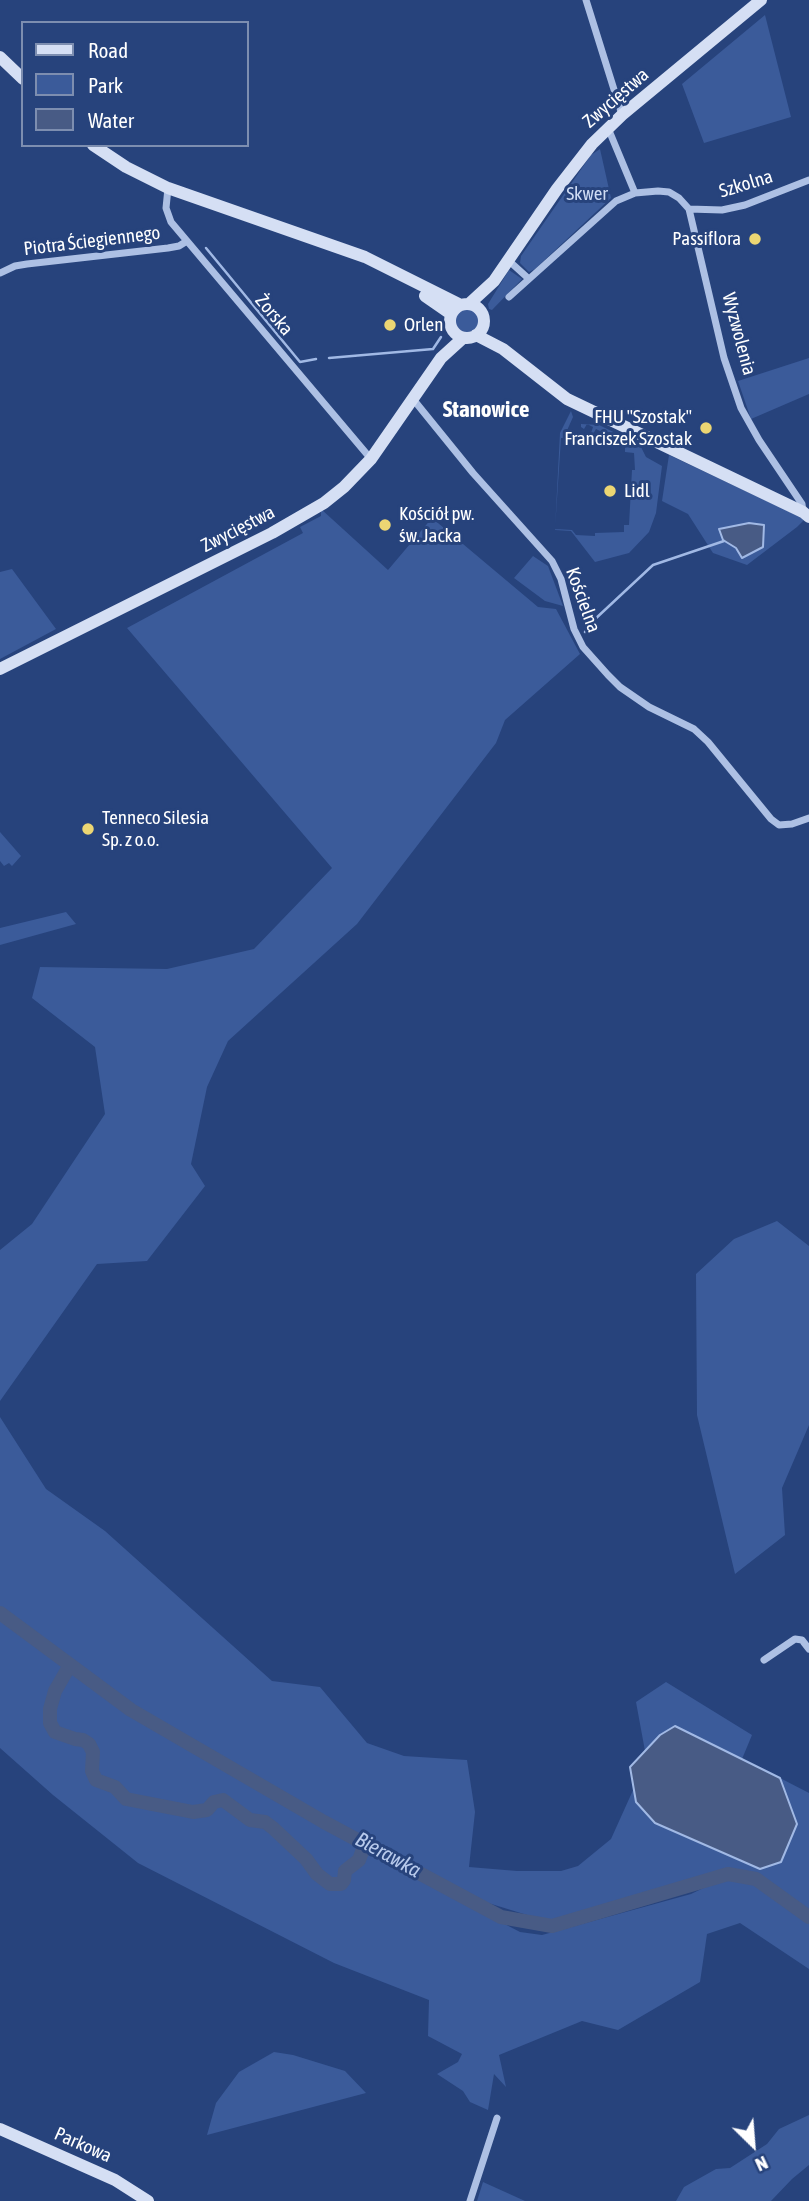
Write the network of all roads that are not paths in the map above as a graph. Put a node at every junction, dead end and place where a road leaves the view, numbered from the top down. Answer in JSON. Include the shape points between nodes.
{"nodes":[{"id":1,"x":586,"y":0,"type":"edge"},
{"id":2,"x":761,"y":0,"type":"edge"},
{"id":3,"x":0,"y":57,"type":"edge"},
{"id":4,"x":21,"y":77,"type":"edge"},
{"id":5,"x":622,"y":115,"type":"junction"},
{"id":6,"x":608,"y":128,"type":"junction"},
{"id":7,"x":96,"y":147,"type":"edge"},
{"id":8,"x":809,"y":180,"type":"edge"},
{"id":9,"x":168,"y":188,"type":"junction"},
{"id":10,"x":635,"y":193,"type":"junction"},
{"id":11,"x":689,"y":209,"type":"junction"},
{"id":12,"x":187,"y":241,"type":"junction"},
{"id":13,"x":508,"y":260,"type":"junction"},
{"id":14,"x":0,"y":273,"type":"edge"},
{"id":15,"x":529,"y":279,"type":"junction"},
{"id":16,"x":494,"y":281,"type":"junction"},
{"id":17,"x":509,"y":297,"type":"dead end"},
{"id":18,"x":460,"y":307,"type":"junction"},
{"id":19,"x":481,"y":312,"type":"junction"},
{"id":20,"x":469,"y":333,"type":"junction"},
{"id":21,"x":413,"y":399,"type":"junction"},
{"id":22,"x":371,"y":459,"type":"junction"},
{"id":23,"x":806,"y":515,"type":"edge"},
{"id":24,"x":0,"y":669,"type":"edge"},
{"id":25,"x":809,"y":818,"type":"edge"},
{"id":26,"x":809,"y":1649,"type":"edge"},
{"id":27,"x":764,"y":1660,"type":"dead end"},
{"id":28,"x":497,"y":2118,"type":"dead end"},
{"id":29,"x":0,"y":2129,"type":"edge"},
{"id":30,"x":148,"y":2201,"type":"edge"},
{"id":31,"x":470,"y":2201,"type":"edge"}],
"edges":[{"from":1,"to":5,"type":"street"},
{"from":2,"to":5,"type":"main road","name":"Zwycięstwa"},
{"from":3,"to":4,"type":"main road"},
{"from":5,"to":6,"type":"main road","name":"Zwycięstwa"},
{"from":6,"to":10,"type":"street"},
{"from":6,"to":13,"type":"main road","name":"Zwycięstwa","via":[[577,162]]},
{"from":7,"to":9,"type":"main road"},
{"from":8,"to":11,"type":"street","name":"Szkolna","via":[[745,205]]},
{"from":9,"to":12,"type":"street","name":"Żorska","via":[[166,208],[171,222]]},
{"from":9,"to":18,"type":"main road","via":[[365,257]]},
{"from":10,"to":11,"type":"street","via":[[669,192]]},
{"from":10,"to":15,"type":"street","via":[[616,201]]},
{"from":11,"to":23,"type":"street","name":"Wyzwolenia","via":[[723,358],[741,408]]},
{"from":12,"to":14,"type":"street","name":"Piotra Ściegiennego","via":[[167,248],[15,266]]},
{"from":12,"to":22,"type":"street","name":"Żorska"},
{"from":13,"to":15,"type":"street"},
{"from":13,"to":16,"type":"main road","name":"Zwycięstwa"},
{"from":15,"to":17,"type":"street"},
{"from":16,"to":18,"type":"main road","name":"Zwycięstwa"},
{"from":16,"to":19,"type":"main road","name":"Zwycięstwa"},
{"from":18,"to":19,"type":"main road","via":[[476,307]]},
{"from":18,"to":20,"type":"main road","via":[[450,320]]},
{"from":19,"to":20,"type":"main road","via":[[484,320]]},
{"from":20,"to":21,"type":"main road","name":"Zwycięstwa","via":[[444,347]]},
{"from":20,"to":23,"type":"main road","name":"Wyzwolenia","via":[[503,349],[566,399]]},
{"from":21,"to":22,"type":"main road","name":"Zwycięstwa"},
{"from":21,"to":25,"type":"street","name":"Kościelna","via":[[552,561],[574,629],[592,658],[629,694],[694,729],[779,825]]},
{"from":22,"to":24,"type":"main road","name":"Zwycięstwa","via":[[334,495],[297,520]]},
{"from":26,"to":27,"type":"street","via":[[795,1639]]},
{"from":28,"to":31,"type":"street"},
{"from":29,"to":30,"type":"main road","name":"Parkowa","via":[[115,2180]]}]}
